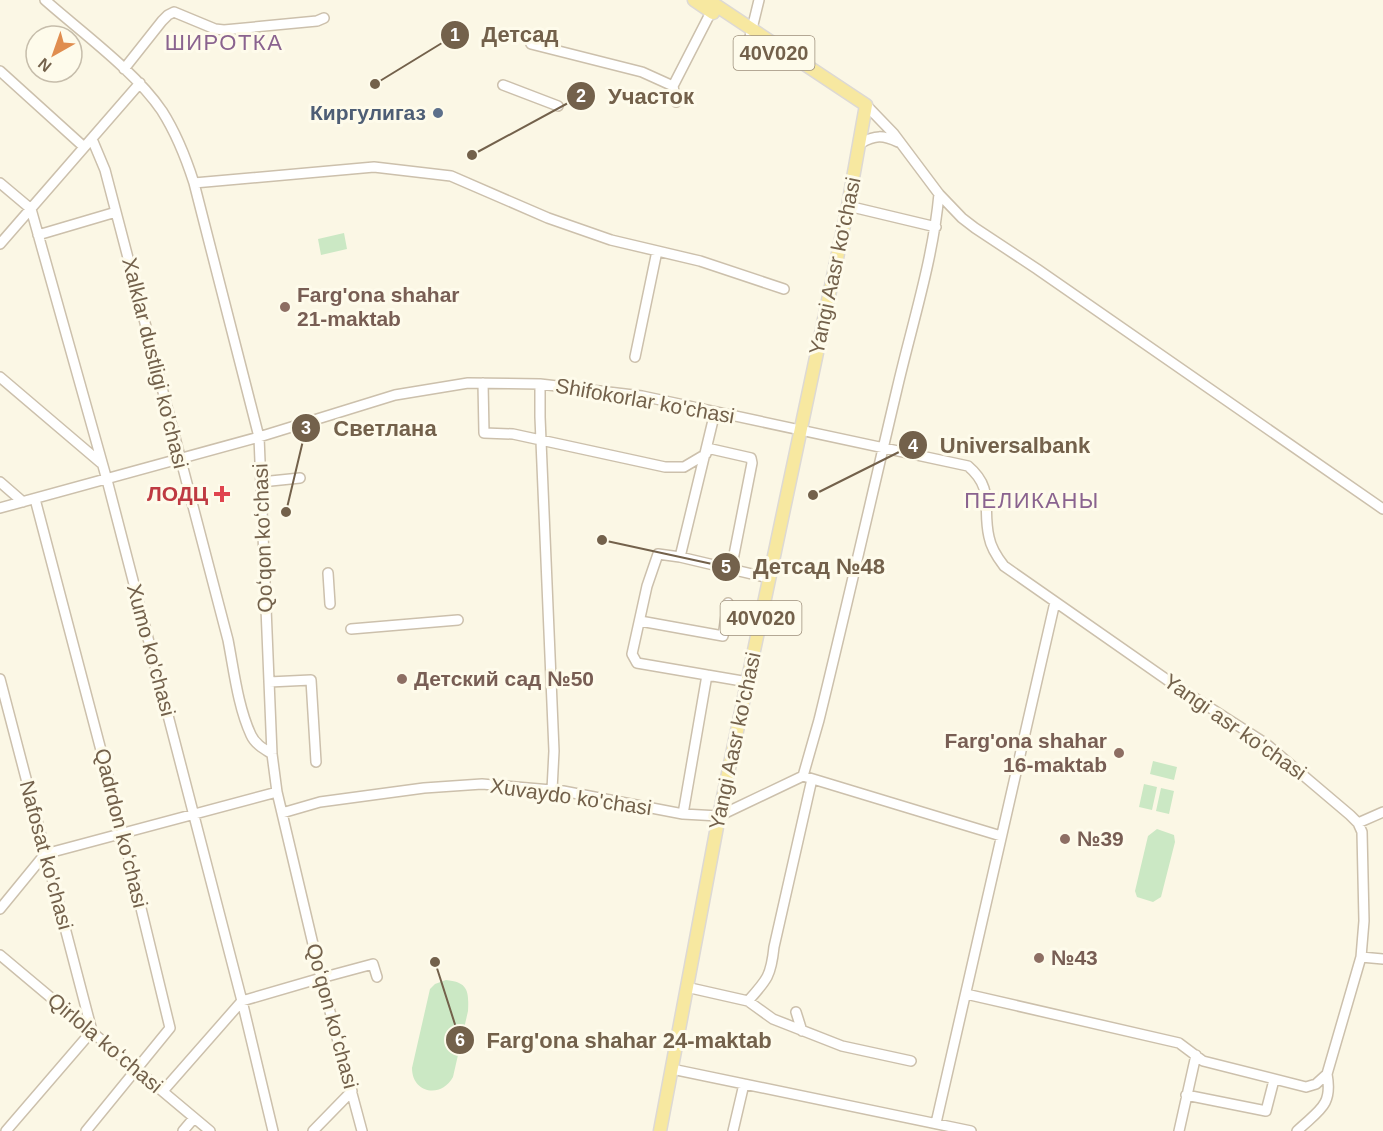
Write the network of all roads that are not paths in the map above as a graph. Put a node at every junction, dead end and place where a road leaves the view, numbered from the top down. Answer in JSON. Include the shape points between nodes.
{"nodes":[{"id":1,"x":45,"y":0,"type":"edge"},
{"id":2,"x":694,"y":0,"type":"edge"},
{"id":3,"x":759,"y":0,"type":"edge"},
{"id":4,"x":710,"y":6,"type":"edge"},
{"id":5,"x":324,"y":18,"type":"dead end"},
{"id":6,"x":751,"y":33,"type":"junction"},
{"id":7,"x":531,"y":44,"type":"dead end"},
{"id":8,"x":124,"y":69,"type":"junction"},
{"id":9,"x":0,"y":71,"type":"edge"},
{"id":10,"x":140,"y":83,"type":"junction"},
{"id":11,"x":503,"y":85,"type":"dead end"},
{"id":12,"x":673,"y":86,"type":"junction"},
{"id":13,"x":676,"y":102,"type":"dead end"},
{"id":14,"x":558,"y":106,"type":"dead end"},
{"id":15,"x":861,"y":106,"type":"junction"},
{"id":16,"x":92,"y":139,"type":"junction"},
{"id":17,"x":861,"y":143,"type":"junction"},
{"id":18,"x":901,"y":143,"type":"junction"},
{"id":19,"x":84,"y":147,"type":"junction"},
{"id":20,"x":0,"y":183,"type":"edge"},
{"id":21,"x":194,"y":183,"type":"junction"},
{"id":22,"x":939,"y":194,"type":"junction"},
{"id":23,"x":848,"y":206,"type":"junction"},
{"id":24,"x":31,"y":209,"type":"junction"},
{"id":25,"x":116,"y":212,"type":"junction"},
{"id":26,"x":936,"y":227,"type":"junction"},
{"id":27,"x":38,"y":235,"type":"junction"},
{"id":28,"x":0,"y":244,"type":"edge"},
{"id":29,"x":657,"y":251,"type":"junction"},
{"id":30,"x":784,"y":289,"type":"dead end"},
{"id":31,"x":635,"y":357,"type":"dead end"},
{"id":32,"x":0,"y":377,"type":"edge"},
{"id":33,"x":483,"y":383,"type":"junction"},
{"id":34,"x":540,"y":384,"type":"junction"},
{"id":35,"x":715,"y":412,"type":"junction"},
{"id":36,"x":801,"y":431,"type":"junction"},
{"id":37,"x":259,"y":437,"type":"junction"},
{"id":38,"x":542,"y":439,"type":"junction"},
{"id":39,"x":883,"y":448,"type":"junction"},
{"id":40,"x":707,"y":451,"type":"junction"},
{"id":41,"x":179,"y":459,"type":"junction"},
{"id":42,"x":102,"y":464,"type":"junction"},
{"id":43,"x":300,"y":478,"type":"dead end"},
{"id":44,"x":106,"y":480,"type":"junction"},
{"id":45,"x":0,"y":482,"type":"edge"},
{"id":46,"x":261,"y":482,"type":"junction"},
{"id":47,"x":35,"y":499,"type":"junction"},
{"id":48,"x":23,"y":502,"type":"junction"},
{"id":49,"x":0,"y":508,"type":"edge"},
{"id":50,"x":1383,"y":509,"type":"edge"},
{"id":51,"x":680,"y":557,"type":"junction"},
{"id":52,"x":731,"y":570,"type":"junction"},
{"id":53,"x":328,"y":573,"type":"dead end"},
{"id":54,"x":769,"y":578,"type":"junction"},
{"id":55,"x":1055,"y":602,"type":"junction"},
{"id":56,"x":728,"y":603,"type":"dead end"},
{"id":57,"x":330,"y":604,"type":"dead end"},
{"id":58,"x":458,"y":620,"type":"dead end"},
{"id":59,"x":640,"y":621,"type":"junction"},
{"id":60,"x":351,"y":629,"type":"dead end"},
{"id":61,"x":707,"y":675,"type":"junction"},
{"id":62,"x":0,"y":679,"type":"edge"},
{"id":63,"x":269,"y":682,"type":"junction"},
{"id":64,"x":748,"y":682,"type":"junction"},
{"id":65,"x":272,"y":754,"type":"junction"},
{"id":66,"x":316,"y":762,"type":"dead end"},
{"id":67,"x":808,"y":778,"type":"junction"},
{"id":68,"x":552,"y":790,"type":"junction"},
{"id":69,"x":277,"y":792,"type":"junction"},
{"id":70,"x":1383,"y":812,"type":"edge"},
{"id":71,"x":282,"y":813,"type":"junction"},
{"id":72,"x":683,"y":814,"type":"junction"},
{"id":73,"x":194,"y":815,"type":"junction"},
{"id":74,"x":719,"y":816,"type":"junction"},
{"id":75,"x":1359,"y":823,"type":"junction"},
{"id":76,"x":123,"y":834,"type":"junction"},
{"id":77,"x":1001,"y":836,"type":"junction"},
{"id":78,"x":45,"y":854,"type":"junction"},
{"id":79,"x":0,"y":909,"type":"edge"},
{"id":80,"x":0,"y":955,"type":"edge"},
{"id":81,"x":1361,"y":957,"type":"junction"},
{"id":82,"x":1383,"y":959,"type":"edge"},
{"id":83,"x":377,"y":977,"type":"dead end"},
{"id":84,"x":321,"y":978,"type":"junction"},
{"id":85,"x":686,"y":987,"type":"junction"},
{"id":86,"x":966,"y":994,"type":"junction"},
{"id":87,"x":242,"y":1001,"type":"junction"},
{"id":88,"x":748,"y":1001,"type":"junction"},
{"id":89,"x":796,"y":1012,"type":"dead end"},
{"id":90,"x":92,"y":1031,"type":"junction"},
{"id":91,"x":802,"y":1031,"type":"junction"},
{"id":92,"x":1196,"y":1055,"type":"junction"},
{"id":93,"x":911,"y":1061,"type":"dead end"},
{"id":94,"x":137,"y":1069,"type":"junction"},
{"id":95,"x":672,"y":1069,"type":"junction"},
{"id":96,"x":1327,"y":1074,"type":"junction"},
{"id":97,"x":1274,"y":1080,"type":"junction"},
{"id":98,"x":744,"y":1084,"type":"junction"},
{"id":99,"x":163,"y":1091,"type":"junction"},
{"id":100,"x":352,"y":1091,"type":"junction"},
{"id":101,"x":1186,"y":1095,"type":"junction"},
{"id":102,"x":194,"y":1118,"type":"junction"},
{"id":103,"x":912,"y":1119,"type":"junction"},
{"id":104,"x":936,"y":1123,"type":"junction"},
{"id":105,"x":6,"y":1131,"type":"edge"},
{"id":106,"x":86,"y":1131,"type":"edge"},
{"id":107,"x":183,"y":1131,"type":"edge"},
{"id":108,"x":210,"y":1131,"type":"edge"},
{"id":109,"x":273,"y":1131,"type":"edge"},
{"id":110,"x":313,"y":1131,"type":"edge"},
{"id":111,"x":362,"y":1131,"type":"edge"},
{"id":112,"x":660,"y":1131,"type":"edge"},
{"id":113,"x":734,"y":1131,"type":"edge"},
{"id":114,"x":910,"y":1131,"type":"edge"},
{"id":115,"x":971,"y":1131,"type":"edge"},
{"id":116,"x":1179,"y":1131,"type":"edge"},
{"id":117,"x":1297,"y":1131,"type":"edge"}],
"edges":[{"from":1,"to":8,"type":"street","name":"Qoʻqon koʻchasi"},
{"from":2,"to":4,"type":"main road","number":"40V020"},
{"from":3,"to":6,"type":"street"},
{"from":4,"to":6,"type":"main road","number":"40V020"},
{"from":4,"to":12,"type":"street"},
{"from":5,"to":8,"type":"street","via":[[224,30],[174,12],[162,21]]},
{"from":6,"to":15,"type":"main road","number":"40V020"},
{"from":7,"to":12,"type":"street","via":[[642,72]]},
{"from":8,"to":10,"type":"street","name":"Qoʻqon koʻchasi"},
{"from":9,"to":19,"type":"street"},
{"from":10,"to":16,"type":"street"},
{"from":10,"to":21,"type":"street","name":"Qoʻqon koʻchasi","via":[[162,111],[184,152]]},
{"from":11,"to":14,"type":"street"},
{"from":12,"to":13,"type":"street"},
{"from":15,"to":17,"type":"main road","name":"Yangi Aasr ko'chasi","number":"40V020"},
{"from":15,"to":18,"type":"street","via":[[885,124]]},
{"from":16,"to":19,"type":"street"},
{"from":16,"to":25,"type":"street","name":"Xalklar dustligi ko'chasi"},
{"from":17,"to":18,"type":"street","via":[[876,136]]},
{"from":17,"to":23,"type":"main road","name":"Yangi Aasr ko'chasi","number":"40V020"},
{"from":18,"to":22,"type":"street"},
{"from":19,"to":24,"type":"street"},
{"from":20,"to":24,"type":"street"},
{"from":21,"to":29,"type":"street","via":[[374,167],[451,176],[545,217]]},
{"from":21,"to":37,"type":"street","name":"Qoʻqon koʻchasi"},
{"from":22,"to":26,"type":"street"},
{"from":22,"to":50,"type":"street","via":[[975,228]]},
{"from":23,"to":26,"type":"street"},
{"from":23,"to":36,"type":"main road","name":"Yangi Aasr ko'chasi","number":"40V020"},
{"from":24,"to":27,"type":"street","name":"Xumo ko'chasi"},
{"from":24,"to":28,"type":"street"},
{"from":25,"to":27,"type":"street"},
{"from":25,"to":41,"type":"street","name":"Xalklar dustligi ko'chasi"},
{"from":26,"to":39,"type":"street"},
{"from":27,"to":42,"type":"street","name":"Xumo ko'chasi"},
{"from":29,"to":30,"type":"street"},
{"from":29,"to":31,"type":"street"},
{"from":32,"to":42,"type":"street"},
{"from":33,"to":34,"type":"street","name":"Shifokorlar ko'chasi"},
{"from":33,"to":37,"type":"street","name":"Shifokorlar ko'chasi","via":[[395,395]]},
{"from":33,"to":38,"type":"street","via":[[484,433]]},
{"from":34,"to":35,"type":"street","name":"Shifokorlar ko'chasi","via":[[642,396]]},
{"from":34,"to":38,"type":"street"},
{"from":35,"to":36,"type":"street","name":"Shifokorlar ko'chasi"},
{"from":35,"to":40,"type":"street"},
{"from":36,"to":39,"type":"street","name":"Yangi asr ko'chasi"},
{"from":36,"to":54,"type":"main road","name":"Yangi Aasr ko'chasi","number":"40V020"},
{"from":37,"to":41,"type":"street","name":"Shifokorlar ko'chasi"},
{"from":37,"to":46,"type":"street","name":"Qoʻqon koʻchasi"},
{"from":38,"to":40,"type":"street","via":[[665,467],[684,467]]},
{"from":38,"to":68,"type":"street","via":[[554,751]]},
{"from":39,"to":55,"type":"street","name":"Yangi asr ko'chasi","via":[[968,466],[976,473],[985,489],[988,534],[997,556],[1004,566]]},
{"from":39,"to":67,"type":"street"},
{"from":40,"to":51,"type":"street"},
{"from":40,"to":52,"type":"street","via":[[751,458]]},
{"from":41,"to":44,"type":"street","name":"Shifokorlar ko'chasi"},
{"from":41,"to":65,"type":"street","name":"Xalklar dustligi ko'chasi","via":[[251,736]]},
{"from":42,"to":44,"type":"street","name":"Xumo ko'chasi"},
{"from":43,"to":46,"type":"street"},
{"from":44,"to":47,"type":"street","name":"Shifokorlar ko'chasi"},
{"from":44,"to":73,"type":"street","name":"Xumo ko'chasi"},
{"from":45,"to":48,"type":"street"},
{"from":46,"to":63,"type":"street","name":"Qoʻqon koʻchasi"},
{"from":47,"to":48,"type":"street","name":"Shifokorlar ko'chasi"},
{"from":47,"to":76,"type":"street","name":"Qadrdon koʻchasi"},
{"from":48,"to":49,"type":"street","name":"Shifokorlar ko'chasi"},
{"from":51,"to":52,"type":"street"},
{"from":51,"to":59,"type":"street","via":[[658,554]]},
{"from":52,"to":54,"type":"street"},
{"from":53,"to":57,"type":"street"},
{"from":54,"to":64,"type":"main road","name":"Yangi Aasr ko'chasi","number":"40V020"},
{"from":55,"to":75,"type":"street","name":"Yangi asr ko'chasi","via":[[1265,743]]},
{"from":55,"to":77,"type":"street"},
{"from":56,"to":59,"type":"street","via":[[723,636]]},
{"from":58,"to":60,"type":"street"},
{"from":59,"to":61,"type":"street","via":[[632,654],[637,663]]},
{"from":61,"to":64,"type":"street"},
{"from":61,"to":72,"type":"street"},
{"from":62,"to":78,"type":"street","name":"Nafosat ko'chasi"},
{"from":63,"to":65,"type":"street","name":"Qoʻqon koʻchasi"},
{"from":63,"to":66,"type":"street","via":[[311,680]]},
{"from":64,"to":74,"type":"main road","name":"Yangi Aasr ko'chasi","number":"40V020"},
{"from":65,"to":69,"type":"street","name":"Qoʻqon koʻchasi"},
{"from":67,"to":74,"type":"street"},
{"from":67,"to":77,"type":"street"},
{"from":67,"to":88,"type":"street","via":[[771,970]]},
{"from":68,"to":71,"type":"street","name":"Xuvaydo ko'chasi","via":[[482,784],[424,788],[320,802]]},
{"from":68,"to":72,"type":"street","name":"Xuvaydo ko'chasi"},
{"from":69,"to":71,"type":"street","name":"Qoʻqon koʻchasi"},
{"from":69,"to":73,"type":"street"},
{"from":70,"to":75,"type":"street"},
{"from":71,"to":84,"type":"street","name":"Qoʻqon koʻchasi"},
{"from":72,"to":74,"type":"street","name":"Xuvaydo ko'chasi"},
{"from":73,"to":76,"type":"street"},
{"from":73,"to":87,"type":"street","name":"Xumo ko'chasi"},
{"from":74,"to":85,"type":"main road","name":"Yangi Aasr ko'chasi","number":"40V020"},
{"from":75,"to":81,"type":"street","via":[[1364,921]]},
{"from":76,"to":78,"type":"street"},
{"from":76,"to":94,"type":"street","name":"Qadrdon koʻchasi","via":[[170,1028]]},
{"from":77,"to":86,"type":"street"},
{"from":78,"to":79,"type":"street"},
{"from":78,"to":90,"type":"street","name":"Nafosat ko'chasi"},
{"from":80,"to":90,"type":"street","name":"Qirlola koʻchasi"},
{"from":81,"to":82,"type":"street"},
{"from":81,"to":96,"type":"street"},
{"from":83,"to":84,"type":"street","via":[[373,964]]},
{"from":84,"to":87,"type":"street"},
{"from":84,"to":100,"type":"street","name":"Qoʻqon koʻchasi"},
{"from":85,"to":88,"type":"street"},
{"from":85,"to":95,"type":"main road","name":"Yangi Aasr ko'chasi","number":"40V020"},
{"from":86,"to":92,"type":"street","via":[[1179,1043]]},
{"from":86,"to":104,"type":"street"},
{"from":87,"to":99,"type":"street"},
{"from":87,"to":109,"type":"street","name":"Xumo ko'chasi"},
{"from":88,"to":91,"type":"street"},
{"from":89,"to":91,"type":"street"},
{"from":90,"to":94,"type":"street","name":"Qirlola koʻchasi"},
{"from":90,"to":105,"type":"street"},
{"from":91,"to":93,"type":"street","via":[[842,1046]]},
{"from":92,"to":97,"type":"street","via":[[1203,1061]]},
{"from":92,"to":101,"type":"street"},
{"from":94,"to":99,"type":"street","name":"Qirlola koʻchasi"},
{"from":94,"to":106,"type":"street","name":"Qadrdon koʻchasi"},
{"from":95,"to":98,"type":"street"},
{"from":95,"to":112,"type":"main road","name":"Yangi Aasr ko'chasi","number":"40V020"},
{"from":96,"to":97,"type":"street","via":[[1310,1086]]},
{"from":96,"to":117,"type":"street","via":[[1327,1102]]},
{"from":97,"to":101,"type":"street","via":[[1266,1111]]},
{"from":98,"to":103,"type":"street"},
{"from":98,"to":113,"type":"street"},
{"from":99,"to":102,"type":"street","name":"Qirlola koʻchasi"},
{"from":100,"to":110,"type":"street"},
{"from":100,"to":111,"type":"street","name":"Qoʻqon koʻchasi"},
{"from":101,"to":116,"type":"street"},
{"from":102,"to":107,"type":"street"},
{"from":102,"to":108,"type":"street","name":"Qirlola koʻchasi"},
{"from":103,"to":104,"type":"street"},
{"from":103,"to":114,"type":"street"},
{"from":104,"to":115,"type":"street"}]}
